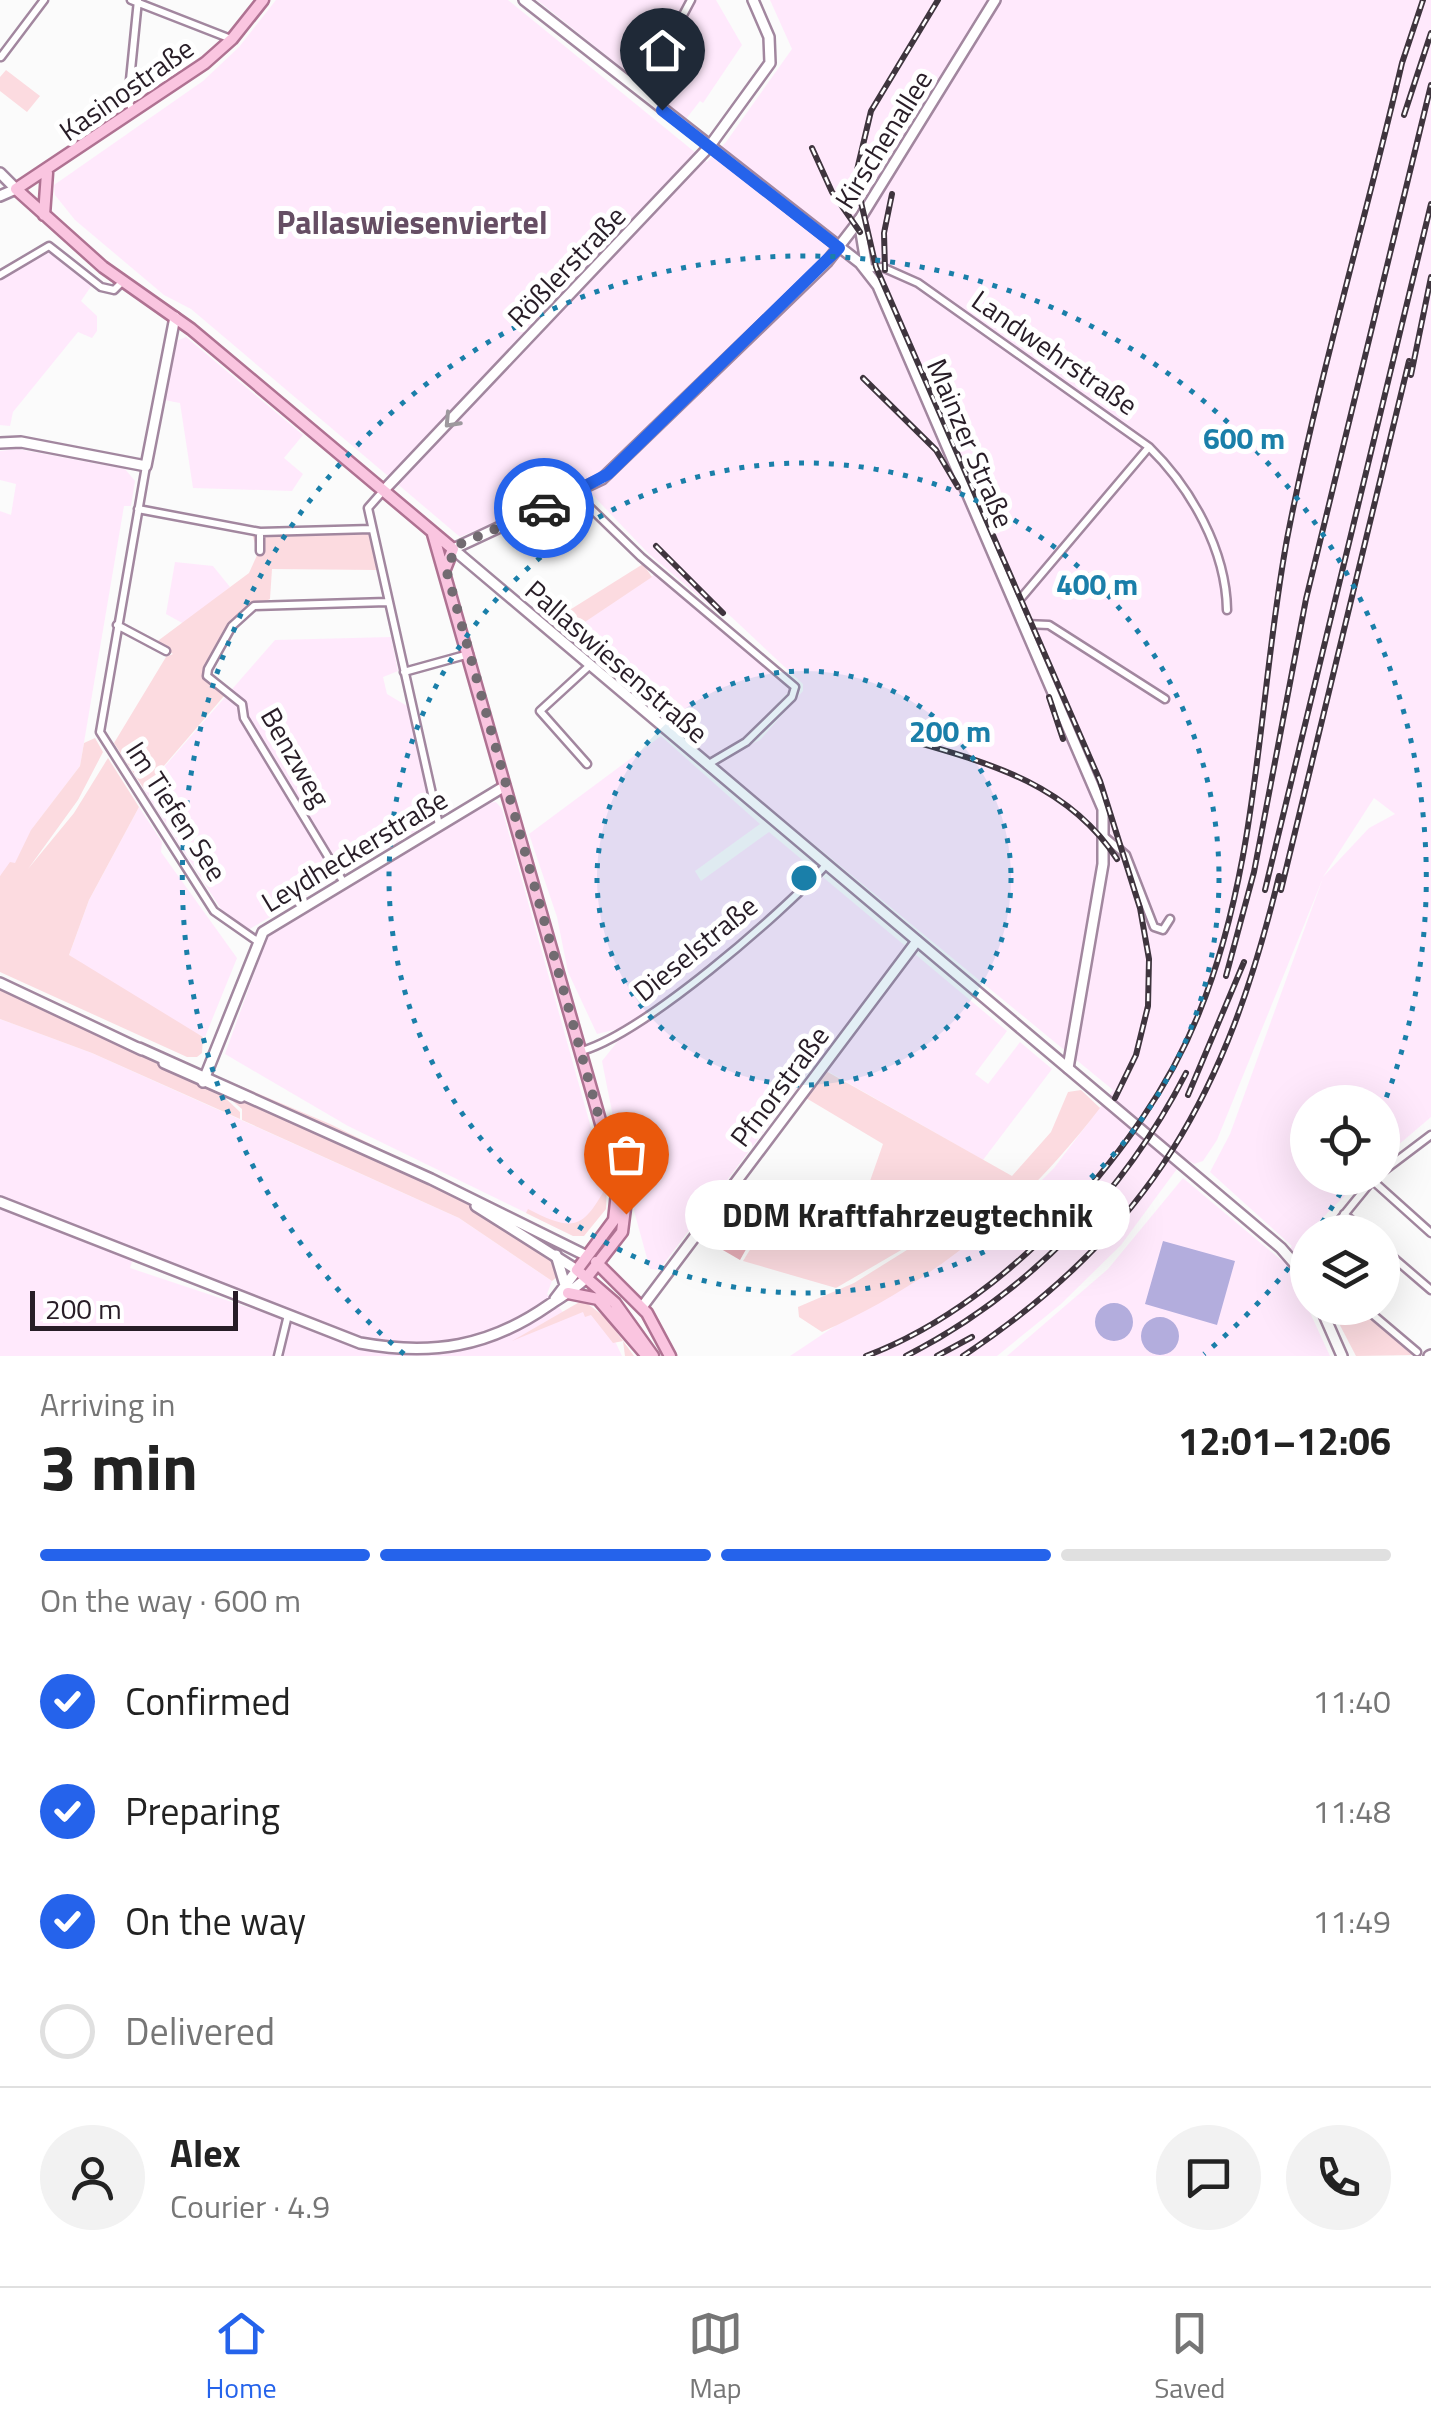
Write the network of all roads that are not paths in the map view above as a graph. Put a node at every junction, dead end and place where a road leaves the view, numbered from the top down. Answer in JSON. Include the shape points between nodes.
{"nodes":[{"id":1,"x":44,"y":0,"type":"edge"},
{"id":2,"x":263,"y":0,"type":"edge"},
{"id":3,"x":524,"y":0,"type":"edge"},
{"id":4,"x":690,"y":0,"type":"edge"},
{"id":5,"x":753,"y":0,"type":"edge"},
{"id":6,"x":997,"y":0,"type":"edge"},
{"id":7,"x":136,"y":1,"type":"edge"},
{"id":8,"x":232,"y":39,"type":"junction"},
{"id":9,"x":1,"y":57,"type":"edge"},
{"id":10,"x":640,"y":94,"type":"junction"},
{"id":11,"x":134,"y":113,"type":"junction"},
{"id":12,"x":709,"y":147,"type":"junction"},
{"id":13,"x":47,"y":172,"type":"junction"},
{"id":14,"x":0,"y":173,"type":"edge"},
{"id":15,"x":16,"y":189,"type":"junction"},
{"id":16,"x":0,"y":196,"type":"edge"},
{"id":17,"x":44,"y":216,"type":"junction"},
{"id":18,"x":859,"y":220,"type":"junction"},
{"id":19,"x":839,"y":248,"type":"junction"},
{"id":20,"x":867,"y":269,"type":"junction"},
{"id":21,"x":0,"y":275,"type":"edge"},
{"id":22,"x":122,"y":282,"type":"junction"},
{"id":23,"x":175,"y":317,"type":"junction"},
{"id":24,"x":0,"y":443,"type":"edge"},
{"id":25,"x":1149,"y":447,"type":"junction"},
{"id":26,"x":146,"y":466,"type":"junction"},
{"id":27,"x":384,"y":490,"type":"junction"},
{"id":28,"x":576,"y":494,"type":"junction"},
{"id":29,"x":138,"y":509,"type":"junction"},
{"id":30,"x":372,"y":529,"type":"junction"},
{"id":31,"x":430,"y":530,"type":"junction"},
{"id":32,"x":260,"y":532,"type":"junction"},
{"id":33,"x":453,"y":549,"type":"junction"},
{"id":34,"x":260,"y":551,"type":"dead end"},
{"id":35,"x":446,"y":569,"type":"junction"},
{"id":36,"x":387,"y":602,"type":"junction"},
{"id":37,"x":1016,"y":604,"type":"junction"},
{"id":38,"x":1226,"y":610,"type":"dead end"},
{"id":39,"x":1025,"y":624,"type":"junction"},
{"id":40,"x":117,"y":625,"type":"junction"},
{"id":41,"x":166,"y":651,"type":"dead end"},
{"id":42,"x":469,"y":654,"type":"junction"},
{"id":43,"x":588,"y":668,"type":"junction"},
{"id":44,"x":404,"y":672,"type":"junction"},
{"id":45,"x":1166,"y":699,"type":"dead end"},
{"id":46,"x":587,"y":764,"type":"dead end"},
{"id":47,"x":706,"y":766,"type":"junction"},
{"id":48,"x":505,"y":786,"type":"junction"},
{"id":49,"x":439,"y":825,"type":"junction"},
{"id":50,"x":1105,"y":838,"type":"junction"},
{"id":51,"x":826,"y":865,"type":"junction"},
{"id":52,"x":344,"y":883,"type":"junction"},
{"id":53,"x":1170,"y":919,"type":"dead end"},
{"id":54,"x":257,"y":940,"type":"junction"},
{"id":55,"x":917,"y":941,"type":"junction"},
{"id":56,"x":0,"y":983,"type":"edge"},
{"id":57,"x":1070,"y":1034,"type":"junction"},
{"id":58,"x":1046,"y":1050,"type":"junction"},
{"id":59,"x":582,"y":1051,"type":"junction"},
{"id":60,"x":1068,"y":1068,"type":"junction"},
{"id":61,"x":204,"y":1078,"type":"junction"},
{"id":62,"x":1431,"y":1135,"type":"edge"},
{"id":63,"x":1400,"y":1158,"type":"edge"},
{"id":64,"x":431,"y":1179,"type":"junction"},
{"id":65,"x":617,"y":1182,"type":"junction"},
{"id":66,"x":1360,"y":1195,"type":"edge"},
{"id":67,"x":1391,"y":1195,"type":"edge"},
{"id":68,"x":0,"y":1202,"type":"edge"},
{"id":69,"x":1344,"y":1214,"type":"edge"},
{"id":70,"x":1431,"y":1233,"type":"edge"},
{"id":71,"x":614,"y":1243,"type":"junction"},
{"id":72,"x":556,"y":1255,"type":"junction"},
{"id":73,"x":587,"y":1256,"type":"junction"},
{"id":74,"x":1290,"y":1256,"type":"edge"},
{"id":75,"x":1400,"y":1263,"type":"edge"},
{"id":76,"x":598,"y":1264,"type":"junction"},
{"id":77,"x":582,"y":1273,"type":"junction"},
{"id":78,"x":622,"y":1284,"type":"junction"},
{"id":79,"x":566,"y":1289,"type":"junction"},
{"id":80,"x":1431,"y":1290,"type":"edge"},
{"id":81,"x":642,"y":1307,"type":"junction"},
{"id":82,"x":288,"y":1315,"type":"junction"},
{"id":83,"x":629,"y":1320,"type":"junction"},
{"id":84,"x":1328,"y":1325,"type":"edge"},
{"id":85,"x":1384,"y":1325,"type":"edge"},
{"id":86,"x":1417,"y":1352,"type":"dead end"},
{"id":87,"x":278,"y":1356,"type":"edge"},
{"id":88,"x":650,"y":1356,"type":"edge"},
{"id":89,"x":670,"y":1356,"type":"edge"},
{"id":90,"x":1342,"y":1356,"type":"edge"}],
"edges":[{"from":1,"to":9,"type":"street"},
{"from":2,"to":8,"type":"main road","name":"Kasinostraße"},
{"from":3,"to":10,"type":"street"},
{"from":4,"to":10,"type":"street"},
{"from":5,"to":12,"type":"street","name":"Rößlerstraße","via":[[769,37],[770,63]]},
{"from":6,"to":18,"type":"street","name":"Kirschenallee"},
{"from":7,"to":8,"type":"street"},
{"from":7,"to":11,"type":"street","via":[[128,100]]},
{"from":8,"to":11,"type":"main road","name":"Kasinostraße"},
{"from":10,"to":12,"type":"street"},
{"from":11,"to":13,"type":"main road","name":"Kasinostraße"},
{"from":12,"to":19,"type":"street"},
{"from":12,"to":27,"type":"street","name":"Rößlerstraße","one_way":true},
{"from":13,"to":15,"type":"main road","name":"Kasinostraße"},
{"from":13,"to":17,"type":"main road"},
{"from":14,"to":15,"type":"street","name":"Pallaswiesenstraße"},
{"from":15,"to":16,"type":"street","name":"Kasinostraße"},
{"from":15,"to":17,"type":"main road","name":"Pallaswiesenstraße"},
{"from":17,"to":22,"type":"main road","name":"Pallaswiesenstraße"},
{"from":18,"to":19,"type":"street","name":"Kirschenallee"},
{"from":18,"to":20,"type":"street"},
{"from":19,"to":20,"type":"street","name":"Mainzer Straße"},
{"from":19,"to":28,"type":"street","name":"Kirschenallee","via":[[608,474]]},
{"from":20,"to":25,"type":"street","name":"Landwehrstraße","via":[[882,267],[918,284]]},
{"from":20,"to":37,"type":"street","name":"Mainzer Straße"},
{"from":21,"to":22,"type":"street","via":[[48,246],[101,287],[114,290]]},
{"from":22,"to":23,"type":"main road","name":"Pallaswiesenstraße"},
{"from":23,"to":26,"type":"street","name":"Im Tiefen See"},
{"from":23,"to":27,"type":"main road","name":"Pallaswiesenstraße"},
{"from":24,"to":26,"type":"street"},
{"from":25,"to":37,"type":"street"},
{"from":25,"to":38,"type":"street","name":"Landwehrstraße","via":[[1168,465],[1212,539]]},
{"from":26,"to":29,"type":"street","name":"Im Tiefen See"},
{"from":27,"to":30,"type":"street","via":[[368,504]]},
{"from":27,"to":31,"type":"main road","name":"Pallaswiesenstraße"},
{"from":28,"to":33,"type":"street","name":"Kirschenallee"},
{"from":28,"to":47,"type":"street","via":[[794,687],[792,697],[746,742]]},
{"from":29,"to":32,"type":"street"},
{"from":29,"to":40,"type":"street","name":"Im Tiefen See"},
{"from":30,"to":32,"type":"street"},
{"from":30,"to":36,"type":"street"},
{"from":31,"to":33,"type":"main road","name":"Pallaswiesenstraße"},
{"from":31,"to":35,"type":"main road"},
{"from":32,"to":34,"type":"street"},
{"from":33,"to":35,"type":"main road"},
{"from":33,"to":43,"type":"street","name":"Pallaswiesenstraße"},
{"from":35,"to":42,"type":"main road"},
{"from":36,"to":44,"type":"street"},
{"from":36,"to":52,"type":"street","name":"Benzweg","via":[[268,603],[244,613],[207,676],[242,704],[244,718]]},
{"from":37,"to":39,"type":"street","name":"Mainzer Straße"},
{"from":39,"to":45,"type":"street","via":[[1048,626]]},
{"from":39,"to":50,"type":"street","name":"Mainzer Straße","via":[[1096,786]]},
{"from":40,"to":41,"type":"street"},
{"from":40,"to":54,"type":"street","name":"Im Tiefen See","via":[[101,735],[215,913]]},
{"from":42,"to":44,"type":"street"},
{"from":42,"to":48,"type":"main road"},
{"from":43,"to":46,"type":"street","via":[[540,711]]},
{"from":43,"to":47,"type":"street","name":"Pallaswiesenstraße"},
{"from":44,"to":49,"type":"street"},
{"from":47,"to":51,"type":"street","name":"Pallaswiesenstraße"},
{"from":48,"to":49,"type":"street","name":"Leydheckerstraße"},
{"from":48,"to":59,"type":"main road"},
{"from":49,"to":52,"type":"street","name":"Leydheckerstraße"},
{"from":50,"to":53,"type":"street","name":"Mainzer Straße","via":[[1126,855],[1152,925],[1164,930]]},
{"from":50,"to":57,"type":"street","name":"Mainzer Straße"},
{"from":51,"to":55,"type":"street","name":"Pallaswiesenstraße"},
{"from":51,"to":59,"type":"street","name":"Dieselstraße","via":[[654,1011]]},
{"from":52,"to":54,"type":"street","name":"Leydheckerstraße"},
{"from":54,"to":61,"type":"street","name":"Leydheckerstraße"},
{"from":55,"to":58,"type":"street","name":"Pallaswiesenstraße"},
{"from":55,"to":81,"type":"street","name":"Pfnorstraße"},
{"from":56,"to":61,"type":"street"},
{"from":57,"to":58,"type":"street"},
{"from":57,"to":60,"type":"street","name":"Mainzer Straße"},
{"from":58,"to":60,"type":"street","name":"Pallaswiesenstraße"},
{"from":59,"to":65,"type":"main road"},
{"from":60,"to":74,"type":"street"},
{"from":61,"to":64,"type":"street"},
{"from":62,"to":63,"type":"street"},
{"from":64,"to":72,"type":"street"},
{"from":64,"to":73,"type":"street"},
{"from":65,"to":71,"type":"main road","via":[[626,1219]]},
{"from":65,"to":73,"type":"main road","via":[[614,1220]]},
{"from":66,"to":69,"type":"street"},
{"from":67,"to":70,"type":"street"},
{"from":68,"to":82,"type":"street"},
{"from":71,"to":76,"type":"main road"},
{"from":71,"to":78,"type":"main road","via":[[610,1260]]},
{"from":72,"to":77,"type":"street"},
{"from":72,"to":79,"type":"street"},
{"from":73,"to":76,"type":"main road"},
{"from":73,"to":77,"type":"main road"},
{"from":75,"to":80,"type":"street"},
{"from":76,"to":77,"type":"main road"},
{"from":76,"to":78,"type":"main road"},
{"from":77,"to":79,"type":"street"},
{"from":77,"to":83,"type":"main road"},
{"from":78,"to":81,"type":"main road"},
{"from":79,"to":82,"type":"street","via":[[480,1344],[418,1356],[372,1347]]},
{"from":79,"to":88,"type":"main road","via":[[598,1299]]},
{"from":81,"to":83,"type":"main road"},
{"from":81,"to":89,"type":"main road"},
{"from":82,"to":87,"type":"street"},
{"from":83,"to":88,"type":"main road"},
{"from":84,"to":90,"type":"street"},
{"from":85,"to":86,"type":"street"}]}
